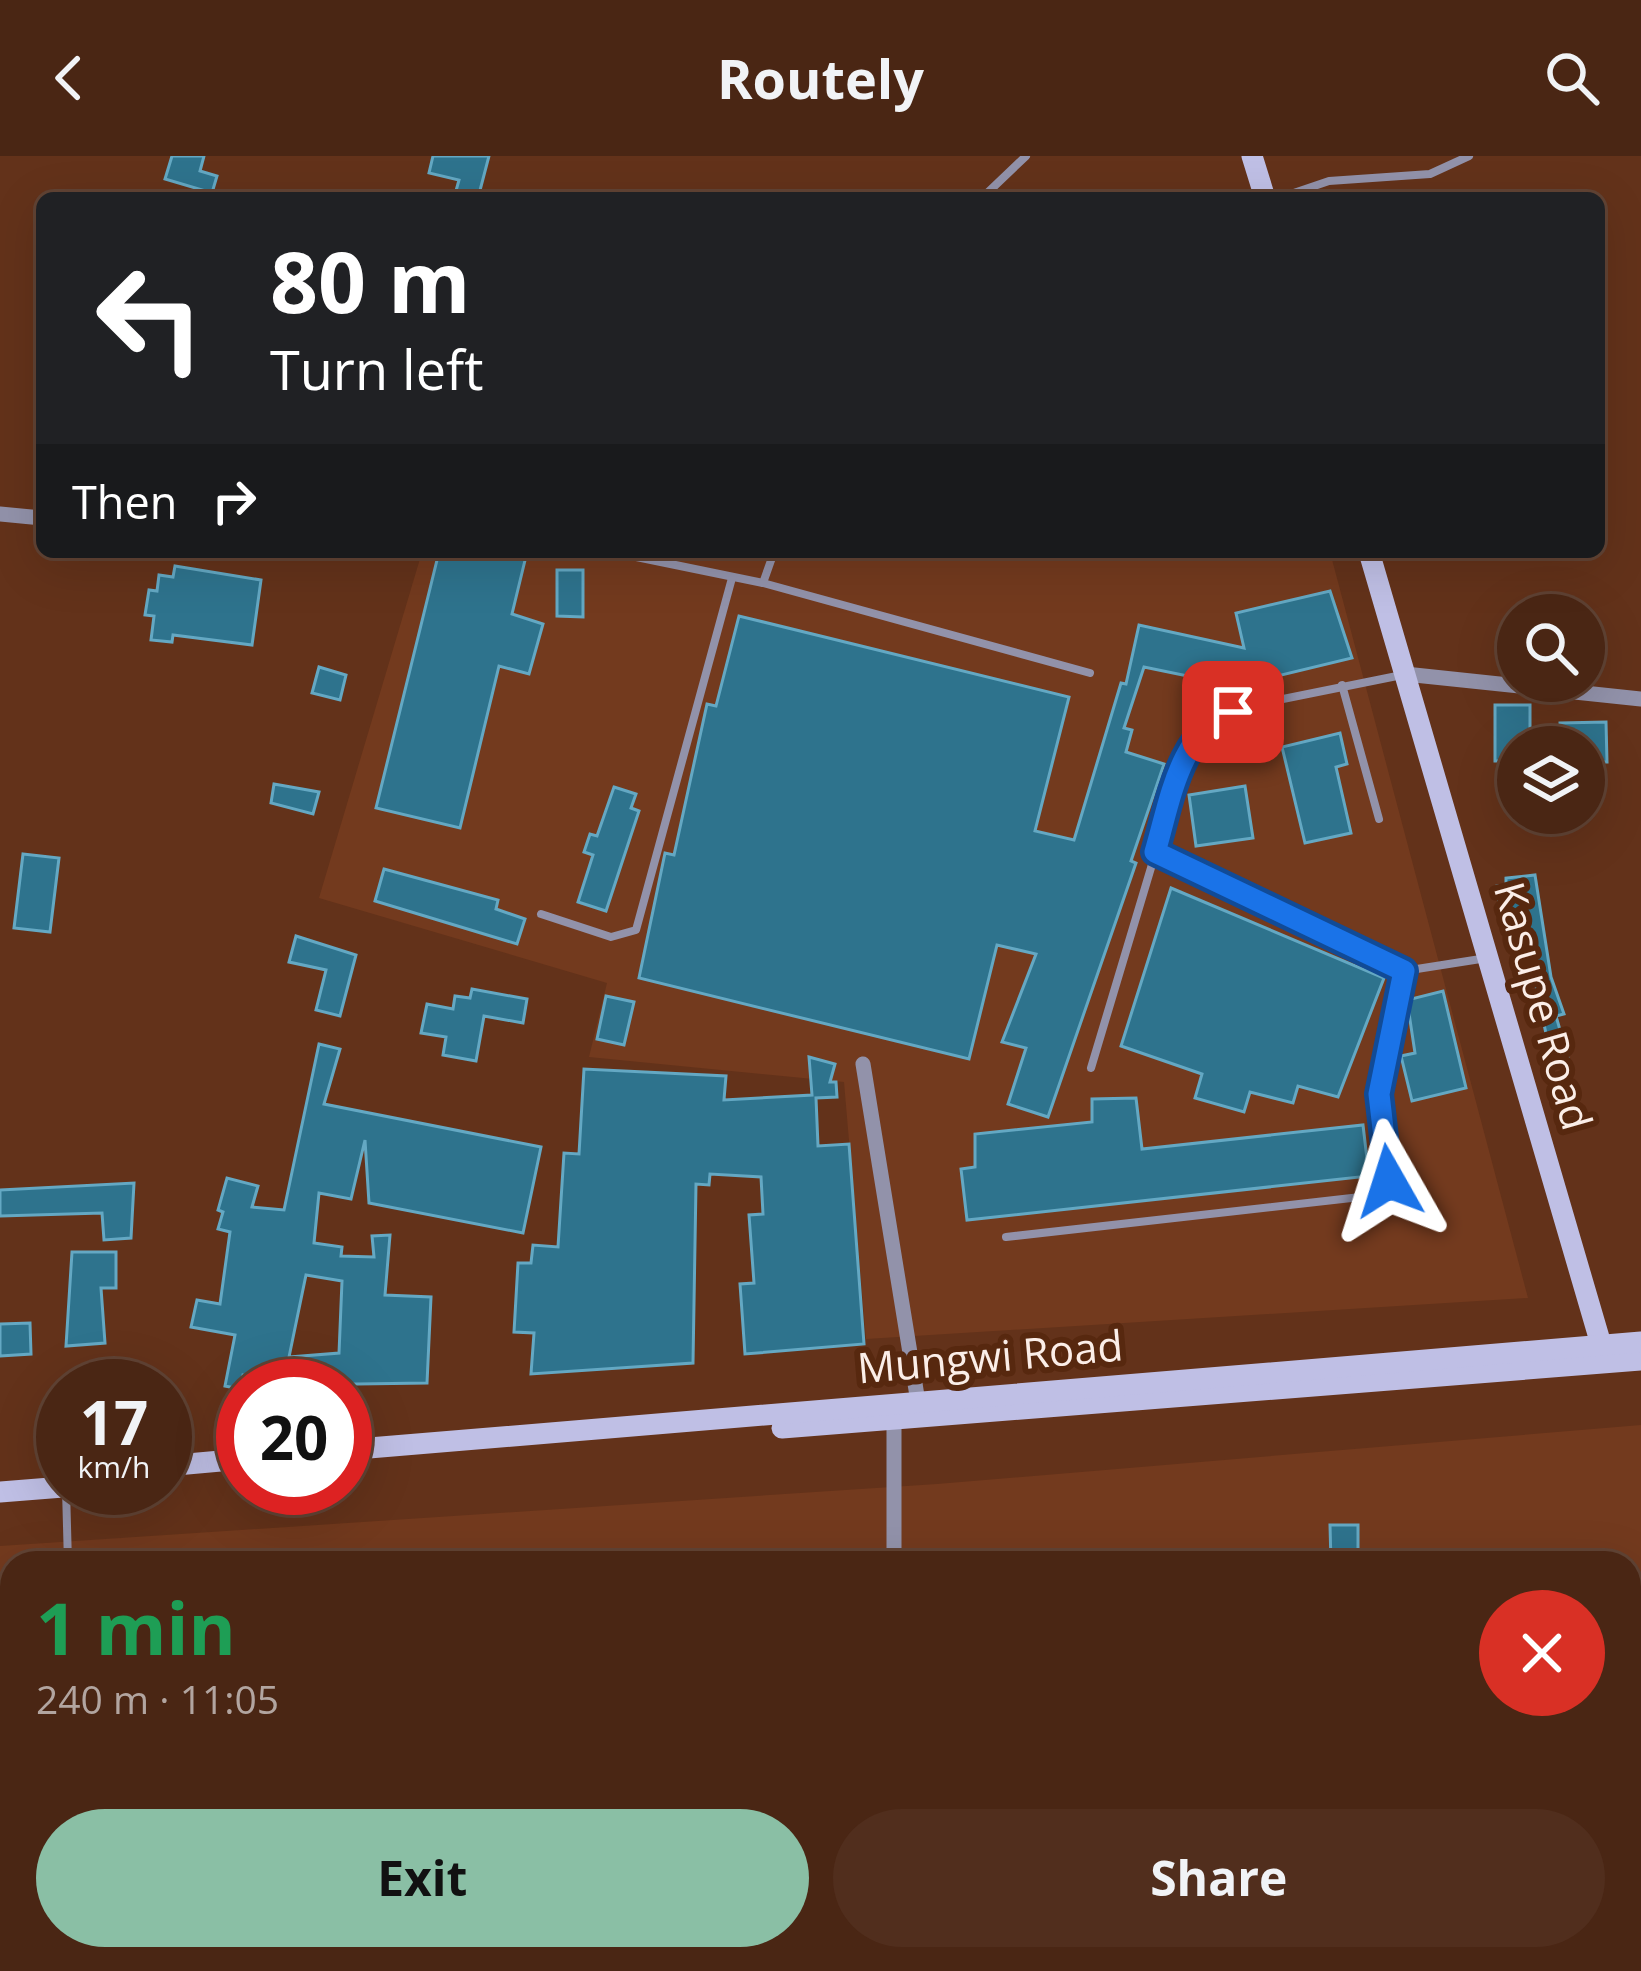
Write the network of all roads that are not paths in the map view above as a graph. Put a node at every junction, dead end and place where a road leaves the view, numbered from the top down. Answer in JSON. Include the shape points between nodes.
{"nodes":[{"id":1,"x":1026,"y":156,"type":"edge"},
{"id":2,"x":1252,"y":156,"type":"edge"},
{"id":3,"x":1469,"y":156,"type":"edge"},
{"id":4,"x":988,"y":192,"type":"edge"},
{"id":5,"x":1263,"y":192,"type":"edge"},
{"id":6,"x":1298,"y":192,"type":"edge"},
{"id":7,"x":0,"y":514,"type":"edge"},
{"id":8,"x":36,"y":517,"type":"edge"},
{"id":9,"x":641,"y":558,"type":"edge"},
{"id":10,"x":772,"y":558,"type":"edge"},
{"id":11,"x":1372,"y":558,"type":"edge"},
{"id":12,"x":732,"y":577,"type":"junction"},
{"id":13,"x":763,"y":583,"type":"junction"},
{"id":14,"x":1090,"y":673,"type":"dead end"},
{"id":15,"x":1405,"y":674,"type":"junction"},
{"id":16,"x":1342,"y":685,"type":"junction"},
{"id":17,"x":1641,"y":698,"type":"edge"},
{"id":18,"x":1378,"y":819,"type":"dead end"},
{"id":19,"x":1155,"y":852,"type":"junction"},
{"id":20,"x":541,"y":914,"type":"dead end"},
{"id":21,"x":1489,"y":957,"type":"junction"},
{"id":22,"x":1404,"y":971,"type":"junction"},
{"id":23,"x":863,"y":1064,"type":"dead end"},
{"id":24,"x":1091,"y":1068,"type":"dead end"},
{"id":25,"x":1006,"y":1237,"type":"dead end"},
{"id":26,"x":1641,"y":1342,"type":"edge"},
{"id":27,"x":1604,"y":1353,"type":"junction"},
{"id":28,"x":1641,"y":1360,"type":"edge"},
{"id":29,"x":919,"y":1402,"type":"junction"},
{"id":30,"x":894,"y":1419,"type":"junction"},
{"id":31,"x":372,"y":1448,"type":"edge"},
{"id":32,"x":372,"y":1462,"type":"edge"},
{"id":33,"x":36,"y":1476,"type":"edge"},
{"id":34,"x":0,"y":1479,"type":"edge"},
{"id":35,"x":36,"y":1489,"type":"edge"},
{"id":36,"x":0,"y":1492,"type":"edge"},
{"id":37,"x":65,"y":1515,"type":"edge"},
{"id":38,"x":67,"y":1551,"type":"edge"},
{"id":39,"x":894,"y":1551,"type":"edge"}],
"edges":[{"from":1,"to":4,"type":"lane"},
{"from":2,"to":5,"type":"main road"},
{"from":3,"to":6,"type":"lane","via":[[1430,174]]},
{"from":7,"to":8,"type":"street"},
{"from":9,"to":12,"type":"lane"},
{"from":10,"to":13,"type":"lane"},
{"from":11,"to":15,"type":"main road","name":"Kasupe Road"},
{"from":12,"to":13,"type":"lane"},
{"from":12,"to":20,"type":"lane","via":[[636,930],[611,937]]},
{"from":13,"to":14,"type":"lane"},
{"from":15,"to":16,"type":"lane"},
{"from":15,"to":17,"type":"street"},
{"from":15,"to":21,"type":"main road","name":"Kasupe Road"},
{"from":16,"to":18,"type":"lane"},
{"from":16,"to":19,"type":"lane","via":[[1208,721],[1183,761]]},
{"from":19,"to":22,"type":"lane"},
{"from":19,"to":24,"type":"lane"},
{"from":21,"to":22,"type":"lane"},
{"from":21,"to":27,"type":"main road","name":"Kasupe Road"},
{"from":22,"to":25,"type":"lane","via":[[1379,1094],[1389,1181],[1378,1195]]},
{"from":23,"to":29,"type":"street"},
{"from":26,"to":27,"type":"main road","name":"Mungwi Road"},
{"from":27,"to":28,"type":"main road","name":"Mungwi Road"},
{"from":27,"to":29,"type":"main road","name":"Mungwi Road"},
{"from":27,"to":30,"type":"main road","name":"Mungwi Road"},
{"from":29,"to":31,"type":"main road","name":"Mungwi Road"},
{"from":30,"to":32,"type":"main road","name":"Mungwi Road"},
{"from":30,"to":39,"type":"street"},
{"from":33,"to":34,"type":"main road"},
{"from":35,"to":36,"type":"main road"},
{"from":37,"to":38,"type":"lane"}]}
